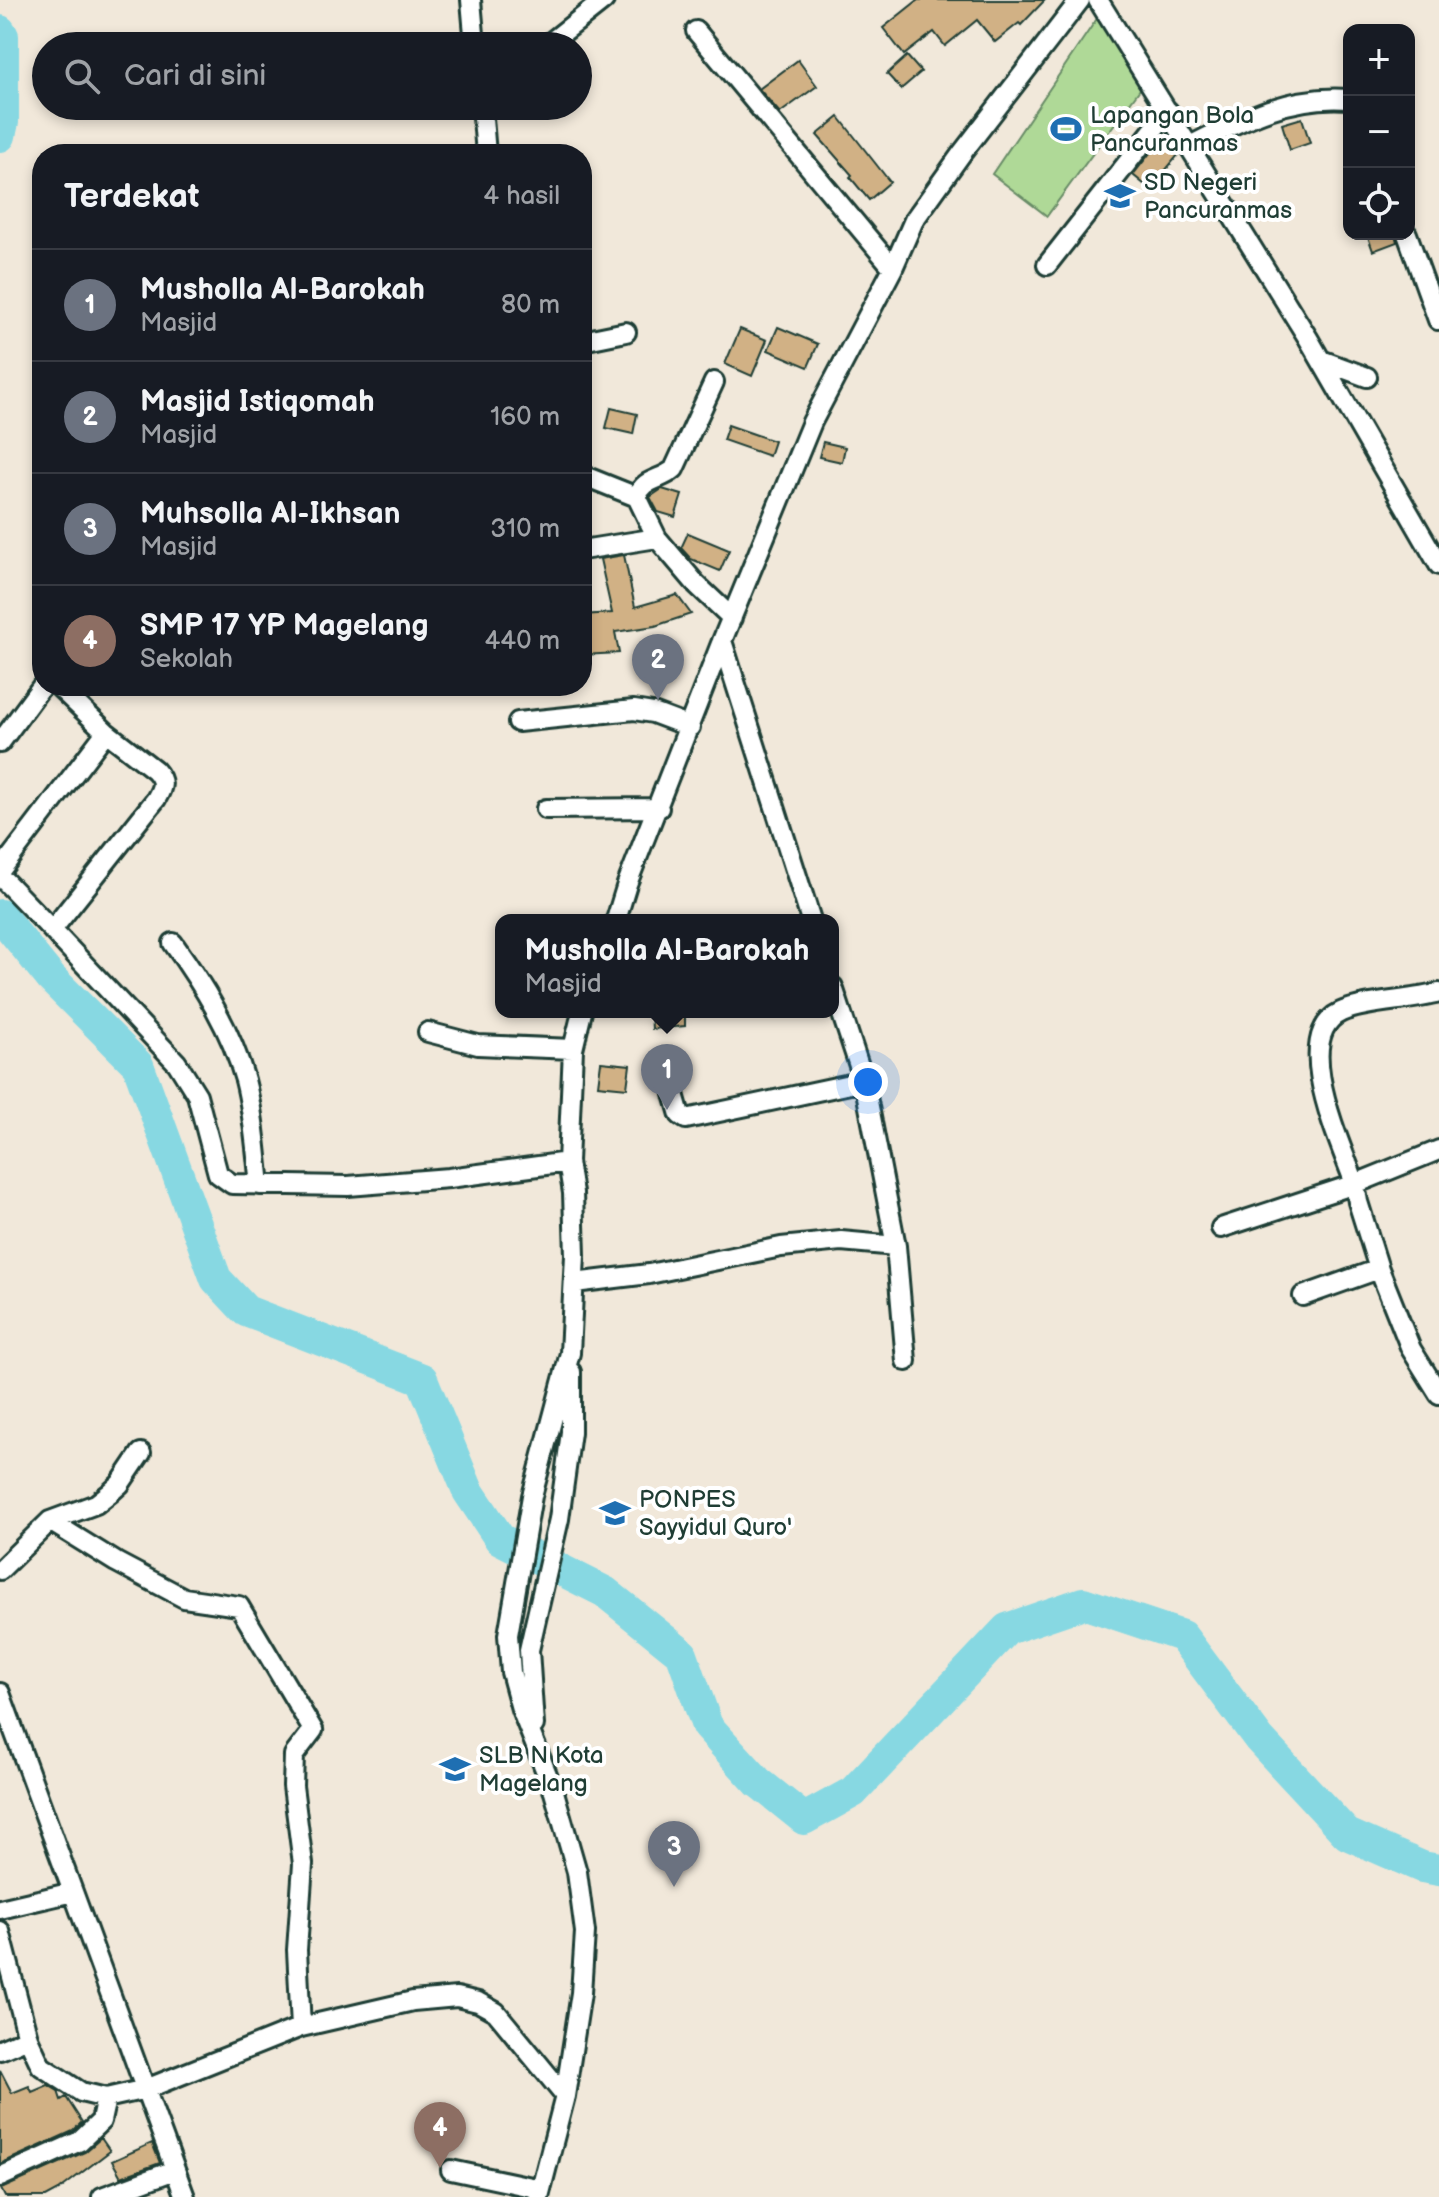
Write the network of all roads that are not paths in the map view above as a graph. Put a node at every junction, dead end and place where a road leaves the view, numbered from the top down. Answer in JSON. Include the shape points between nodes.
{"nodes":[{"id":1,"x":471,"y":0,"type":"edge"},
{"id":2,"x":604,"y":0,"type":"edge"},
{"id":3,"x":1080,"y":0,"type":"edge"},
{"id":4,"x":1098,"y":0,"type":"edge"},
{"id":5,"x":696,"y":31,"type":"dead end"},
{"id":6,"x":474,"y":32,"type":"edge"},
{"id":7,"x":564,"y":32,"type":"edge"},
{"id":8,"x":1343,"y":99,"type":"edge"},
{"id":9,"x":1168,"y":111,"type":"junction"},
{"id":10,"x":483,"y":120,"type":"edge"},
{"id":11,"x":485,"y":144,"type":"edge"},
{"id":12,"x":1190,"y":146,"type":"junction"},
{"id":13,"x":1409,"y":240,"type":"edge"},
{"id":14,"x":1047,"y":265,"type":"dead end"},
{"id":15,"x":893,"y":268,"type":"junction"},
{"id":16,"x":1438,"y":320,"type":"edge"},
{"id":17,"x":626,"y":332,"type":"dead end"},
{"id":18,"x":592,"y":339,"type":"edge"},
{"id":19,"x":1321,"y":360,"type":"junction"},
{"id":20,"x":1367,"y":377,"type":"dead end"},
{"id":21,"x":714,"y":382,"type":"dead end"},
{"id":22,"x":592,"y":479,"type":"edge"},
{"id":23,"x":637,"y":497,"type":"junction"},
{"id":24,"x":657,"y":538,"type":"junction"},
{"id":25,"x":592,"y":548,"type":"edge"},
{"id":26,"x":1439,"y":565,"type":"edge"},
{"id":27,"x":732,"y":618,"type":"junction"},
{"id":28,"x":722,"y":641,"type":"junction"},
{"id":29,"x":35,"y":696,"type":"edge"},
{"id":30,"x":68,"y":696,"type":"edge"},
{"id":31,"x":518,"y":722,"type":"dead end"},
{"id":32,"x":690,"y":727,"type":"junction"},
{"id":33,"x":106,"y":732,"type":"junction"},
{"id":34,"x":0,"y":743,"type":"edge"},
{"id":35,"x":659,"y":808,"type":"junction"},
{"id":36,"x":546,"y":809,"type":"dead end"},
{"id":37,"x":0,"y":873,"type":"edge"},
{"id":38,"x":618,"y":914,"type":"edge"},
{"id":39,"x":809,"y":914,"type":"edge"},
{"id":40,"x":52,"y":930,"type":"junction"},
{"id":41,"x":173,"y":943,"type":"dead end"},
{"id":42,"x":1439,"y":993,"type":"edge"},
{"id":43,"x":839,"y":1005,"type":"edge"},
{"id":44,"x":581,"y":1018,"type":"edge"},
{"id":45,"x":428,"y":1032,"type":"dead end"},
{"id":46,"x":573,"y":1049,"type":"junction"},
{"id":47,"x":864,"y":1081,"type":"junction"},
{"id":48,"x":674,"y":1094,"type":"dead end"},
{"id":49,"x":1439,"y":1150,"type":"edge"},
{"id":50,"x":568,"y":1162,"type":"junction"},
{"id":51,"x":1355,"y":1184,"type":"junction"},
{"id":52,"x":260,"y":1185,"type":"junction"},
{"id":53,"x":1221,"y":1228,"type":"dead end"},
{"id":54,"x":896,"y":1246,"type":"junction"},
{"id":55,"x":1379,"y":1269,"type":"junction"},
{"id":56,"x":574,"y":1283,"type":"junction"},
{"id":57,"x":1303,"y":1296,"type":"dead end"},
{"id":58,"x":570,"y":1353,"type":"junction"},
{"id":59,"x":906,"y":1361,"type":"dead end"},
{"id":60,"x":1439,"y":1394,"type":"edge"},
{"id":61,"x":141,"y":1453,"type":"dead end"},
{"id":62,"x":50,"y":1521,"type":"junction"},
{"id":63,"x":0,"y":1570,"type":"edge"},
{"id":64,"x":0,"y":1693,"type":"edge"},
{"id":65,"x":536,"y":1749,"type":"junction"},
{"id":66,"x":73,"y":1892,"type":"junction"},
{"id":67,"x":0,"y":1909,"type":"edge"},
{"id":68,"x":0,"y":1931,"type":"edge"},
{"id":69,"x":301,"y":2027,"type":"junction"},
{"id":70,"x":28,"y":2038,"type":"junction"},
{"id":71,"x":0,"y":2050,"type":"edge"},
{"id":72,"x":146,"y":2089,"type":"junction"},
{"id":73,"x":565,"y":2096,"type":"junction"},
{"id":74,"x":106,"y":2098,"type":"junction"},
{"id":75,"x":175,"y":2170,"type":"junction"},
{"id":76,"x":451,"y":2170,"type":"dead end"},
{"id":77,"x":0,"y":2177,"type":"edge"},
{"id":78,"x":540,"y":2193,"type":"edge"},
{"id":79,"x":102,"y":2197,"type":"edge"},
{"id":80,"x":185,"y":2197,"type":"edge"}],
"edges":[{"from":1,"to":6,"type":"street"},
{"from":2,"to":7,"type":"street"},
{"from":3,"to":15,"type":"street","via":[[914,220]]},
{"from":4,"to":9,"type":"street"},
{"from":5,"to":15,"type":"street"},
{"from":8,"to":12,"type":"street","via":[[1283,104]]},
{"from":9,"to":12,"type":"street"},
{"from":9,"to":14,"type":"street"},
{"from":10,"to":11,"type":"street"},
{"from":12,"to":19,"type":"street"},
{"from":13,"to":16,"type":"street"},
{"from":15,"to":27,"type":"street","via":[[812,422]]},
{"from":17,"to":18,"type":"street"},
{"from":19,"to":20,"type":"street"},
{"from":19,"to":26,"type":"street"},
{"from":21,"to":23,"type":"street","via":[[674,469],[647,481]]},
{"from":22,"to":23,"type":"street"},
{"from":23,"to":24,"type":"street"},
{"from":24,"to":25,"type":"street"},
{"from":24,"to":27,"type":"street"},
{"from":27,"to":28,"type":"street"},
{"from":28,"to":32,"type":"street"},
{"from":28,"to":39,"type":"street"},
{"from":29,"to":34,"type":"street"},
{"from":30,"to":33,"type":"street"},
{"from":31,"to":32,"type":"street","via":[[634,710]]},
{"from":32,"to":35,"type":"street"},
{"from":33,"to":37,"type":"street"},
{"from":33,"to":40,"type":"street","via":[[155,770],[163,784]]},
{"from":35,"to":36,"type":"street"},
{"from":35,"to":38,"type":"street"},
{"from":37,"to":40,"type":"street"},
{"from":40,"to":52,"type":"street","via":[[177,1063],[197,1095],[218,1174],[232,1184]]},
{"from":41,"to":52,"type":"street","via":[[232,1042],[252,1116]]},
{"from":42,"to":51,"type":"street","via":[[1344,1010],[1325,1024],[1321,1086]]},
{"from":43,"to":47,"type":"street"},
{"from":44,"to":46,"type":"street"},
{"from":45,"to":46,"type":"street","via":[[478,1045]]},
{"from":46,"to":50,"type":"street"},
{"from":47,"to":48,"type":"street","via":[[686,1119]]},
{"from":47,"to":54,"type":"street"},
{"from":49,"to":51,"type":"street"},
{"from":50,"to":52,"type":"street","via":[[348,1186]]},
{"from":50,"to":56,"type":"street"},
{"from":51,"to":53,"type":"street"},
{"from":51,"to":55,"type":"street"},
{"from":54,"to":56,"type":"street","via":[[841,1241],[781,1247]]},
{"from":54,"to":59,"type":"street"},
{"from":55,"to":57,"type":"street"},
{"from":55,"to":60,"type":"street","via":[[1411,1349]]},
{"from":56,"to":58,"type":"street"},
{"from":58,"to":65,"type":"street","via":[[571,1432],[559,1519],[529,1650]]},
{"from":58,"to":65,"type":"street","via":[[532,1496],[508,1635],[511,1672]]},
{"from":61,"to":62,"type":"street","via":[[120,1484],[96,1504]]},
{"from":62,"to":63,"type":"street"},
{"from":62,"to":69,"type":"street","via":[[184,1598],[239,1606],[313,1730],[294,1755],[303,1864],[297,1950]]},
{"from":64,"to":66,"type":"street"},
{"from":65,"to":73,"type":"street","via":[[577,1872],[585,1932]]},
{"from":66,"to":67,"type":"street"},
{"from":66,"to":72,"type":"street"},
{"from":68,"to":70,"type":"street"},
{"from":69,"to":72,"type":"street"},
{"from":69,"to":73,"type":"street","via":[[413,2001],[457,1997],[478,2002],[496,2012]]},
{"from":70,"to":71,"type":"street"},
{"from":70,"to":74,"type":"street","via":[[41,2066],[81,2092]]},
{"from":72,"to":74,"type":"street"},
{"from":72,"to":75,"type":"street"},
{"from":73,"to":78,"type":"street"},
{"from":74,"to":77,"type":"street","via":[[101,2121],[80,2141]]},
{"from":75,"to":79,"type":"street"},
{"from":75,"to":80,"type":"street"},
{"from":76,"to":78,"type":"street"}]}
